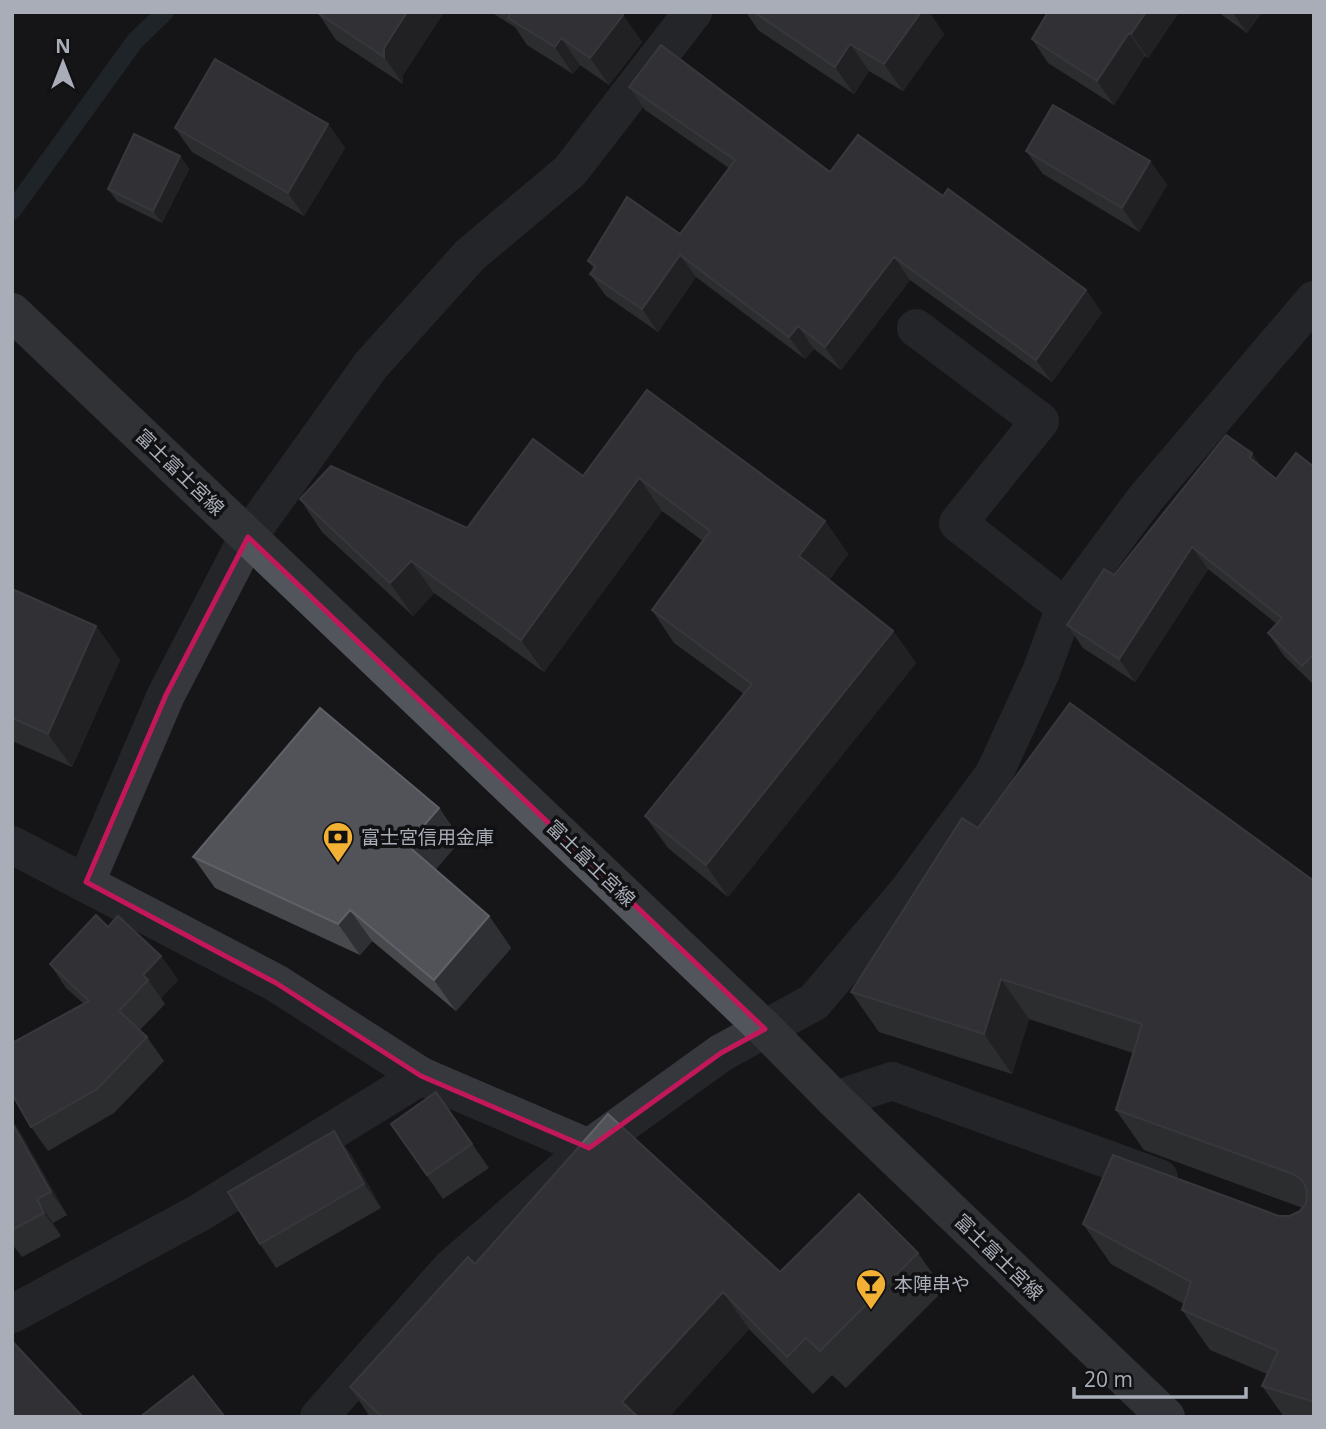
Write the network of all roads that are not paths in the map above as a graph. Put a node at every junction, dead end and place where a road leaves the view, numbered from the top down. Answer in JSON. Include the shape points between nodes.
{"nodes":[{"id":1,"x":694,"y":12,"type":"edge"},
{"id":2,"x":1314,"y":300,"type":"edge"},
{"id":3,"x":12,"y":312,"type":"edge"},
{"id":4,"x":916,"y":328,"type":"dead end"},
{"id":5,"x":248,"y":537,"type":"junction"},
{"id":6,"x":1065,"y":607,"type":"junction"},
{"id":7,"x":12,"y":845,"type":"edge"},
{"id":8,"x":86,"y":882,"type":"junction"},
{"id":9,"x":765,"y":1029,"type":"junction"},
{"id":10,"x":421,"y":1076,"type":"junction"},
{"id":11,"x":835,"y":1100,"type":"junction"},
{"id":12,"x":589,"y":1148,"type":"junction"},
{"id":13,"x":1186,"y":1188,"type":"edge"},
{"id":14,"x":12,"y":1314,"type":"edge"},
{"id":15,"x":319,"y":1417,"type":"edge"},
{"id":16,"x":1166,"y":1417,"type":"edge"}],
"edges":[{"from":1,"to":5,"type":"street","via":[[570,171],[470,256],[371,365]]},
{"from":2,"to":6,"type":"street","via":[[1145,499]]},
{"from":3,"to":5,"type":"main road","name":"富士富士宮線"},
{"from":4,"to":6,"type":"street","via":[[1040,421],[958,523]]},
{"from":5,"to":8,"type":"street","via":[[166,695]]},
{"from":5,"to":9,"type":"main road","name":"富士富士宮線"},
{"from":6,"to":9,"type":"street","via":[[994,774],[908,891],[814,1002]]},
{"from":7,"to":8,"type":"street"},
{"from":8,"to":10,"type":"street","via":[[276,983]]},
{"from":9,"to":11,"type":"main road","name":"富士富士宮線"},
{"from":9,"to":12,"type":"street","via":[[721,1053]]},
{"from":10,"to":12,"type":"street"},
{"from":10,"to":14,"type":"street","via":[[199,1213]]},
{"from":11,"to":13,"type":"street","via":[[892,1081]]},
{"from":11,"to":16,"type":"main road","name":"富士富士宮線"},
{"from":12,"to":15,"type":"street","via":[[452,1268]]}]}
